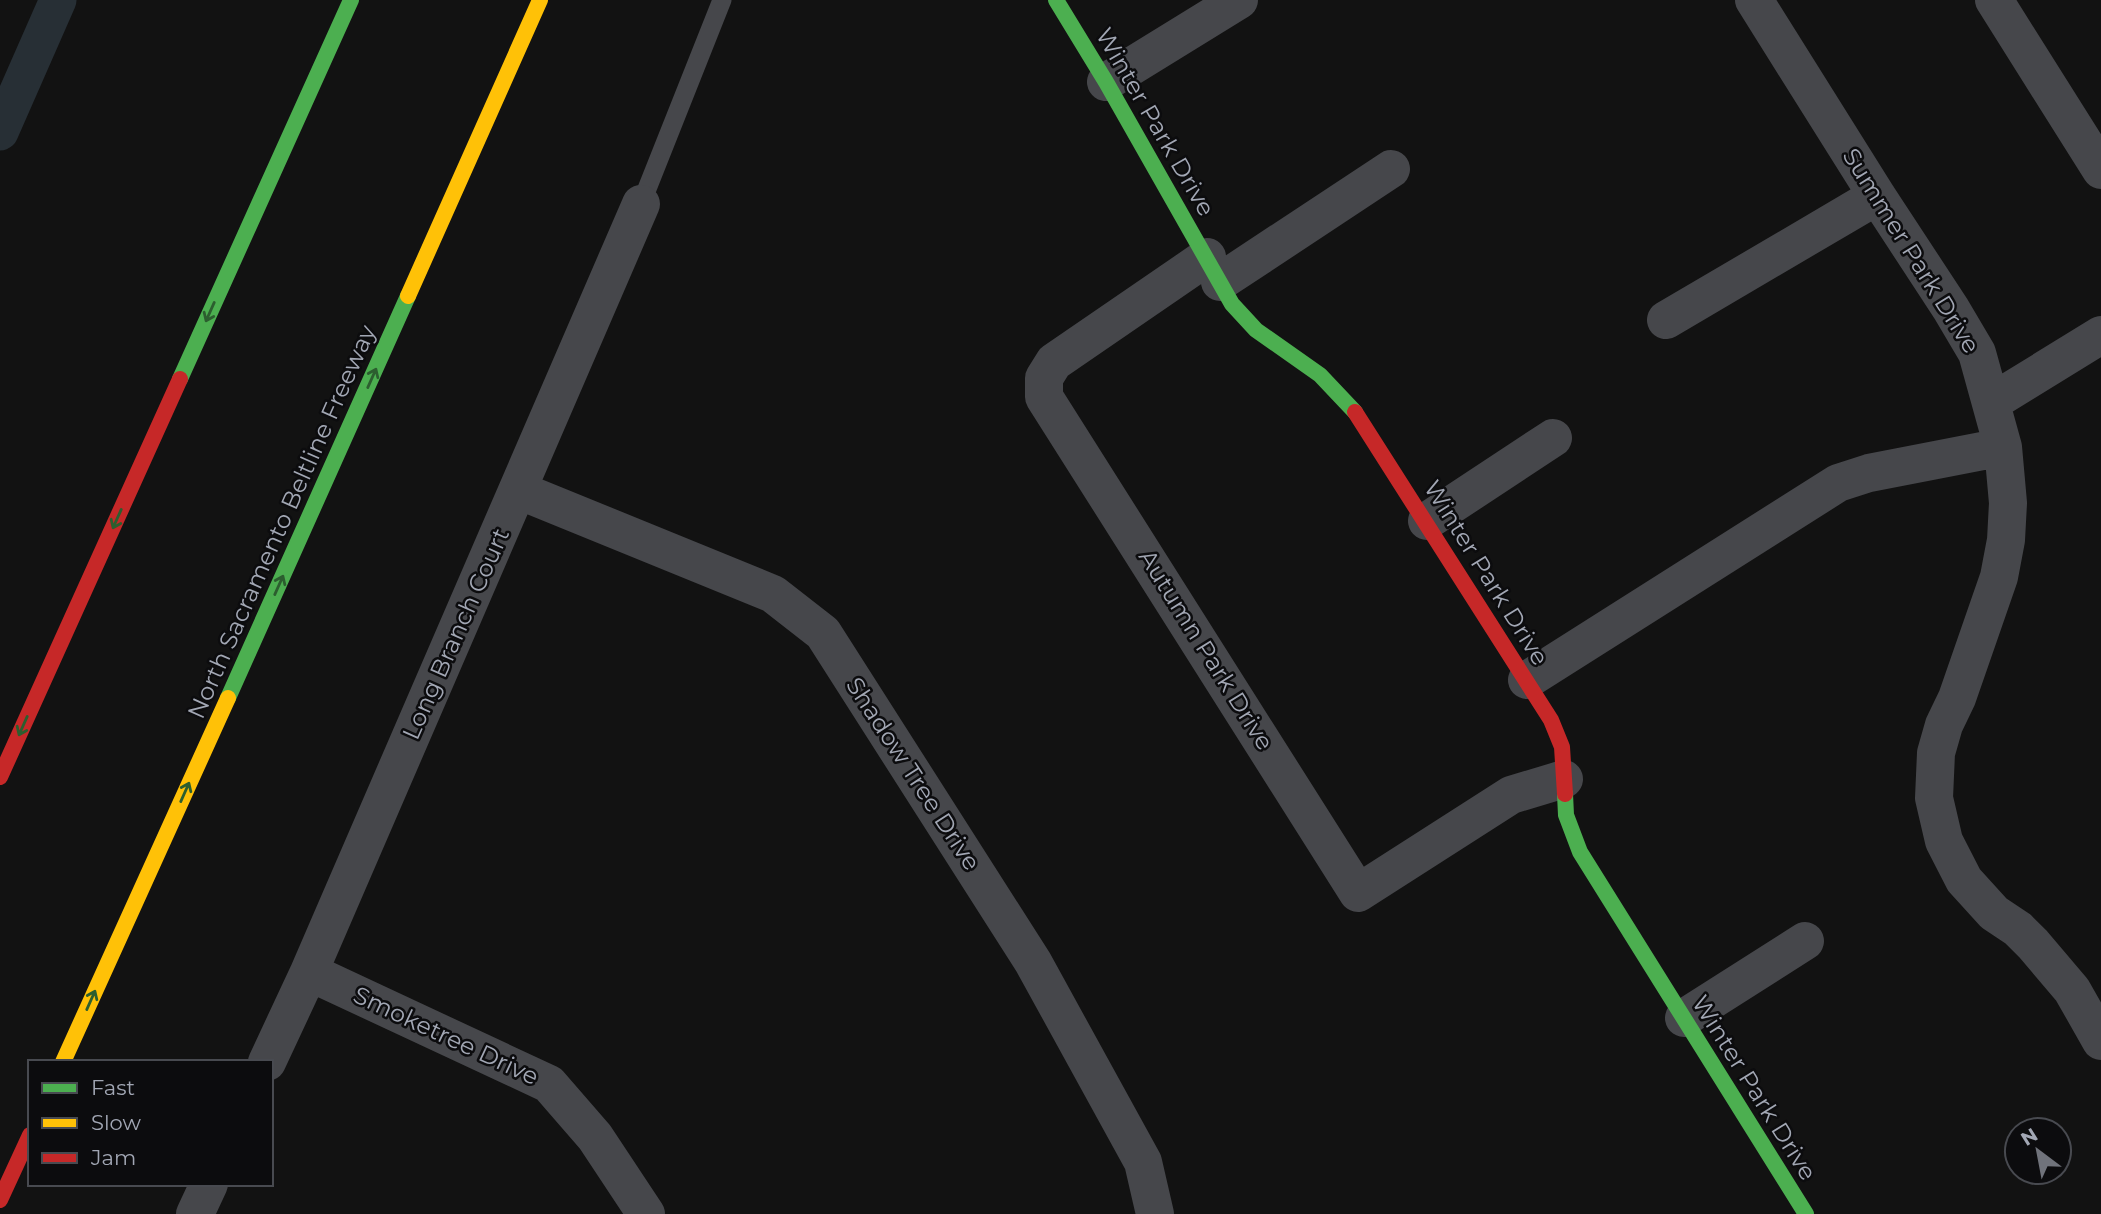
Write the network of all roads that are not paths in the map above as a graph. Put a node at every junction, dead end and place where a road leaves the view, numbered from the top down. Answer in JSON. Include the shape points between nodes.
{"nodes":[{"id":1,"x":333,"y":0,"type":"edge"},
{"id":2,"x":351,"y":0,"type":"edge"},
{"id":3,"x":540,"y":0,"type":"edge"},
{"id":4,"x":722,"y":0,"type":"edge"},
{"id":5,"x":1056,"y":0,"type":"edge"},
{"id":6,"x":1239,"y":0,"type":"edge"},
{"id":7,"x":1754,"y":0,"type":"edge"},
{"id":8,"x":1994,"y":0,"type":"edge"},
{"id":9,"x":1106,"y":82,"type":"junction"},
{"id":10,"x":1391,"y":169,"type":"dead end"},
{"id":11,"x":2101,"y":170,"type":"edge"},
{"id":12,"x":1877,"y":196,"type":"junction"},
{"id":13,"x":641,"y":204,"type":"joint"},
{"id":14,"x":238,"y":250,"type":"junction"},
{"id":15,"x":1213,"y":270,"type":"junction"},
{"id":16,"x":1666,"y":320,"type":"dead end"},
{"id":17,"x":2101,"y":335,"type":"edge"},
{"id":18,"x":1992,"y":402,"type":"junction"},
{"id":19,"x":1553,"y":438,"type":"dead end"},
{"id":20,"x":2003,"y":447,"type":"junction"},
{"id":21,"x":518,"y":490,"type":"junction"},
{"id":22,"x":1427,"y":521,"type":"junction"},
{"id":23,"x":1527,"y":680,"type":"junction"},
{"id":24,"x":0,"y":777,"type":"edge"},
{"id":25,"x":1564,"y":779,"type":"junction"},
{"id":26,"x":1805,"y":942,"type":"dead end"},
{"id":27,"x":309,"y":972,"type":"junction"},
{"id":28,"x":1684,"y":1018,"type":"junction"},
{"id":29,"x":2101,"y":1041,"type":"edge"},
{"id":30,"x":64,"y":1060,"type":"edge"},
{"id":31,"x":268,"y":1060,"type":"edge"},
{"id":32,"x":28,"y":1140,"type":"edge"},
{"id":33,"x":208,"y":1186,"type":"edge"},
{"id":34,"x":0,"y":1203,"type":"edge"},
{"id":35,"x":195,"y":1214,"type":"edge"},
{"id":36,"x":646,"y":1214,"type":"edge"},
{"id":37,"x":1155,"y":1214,"type":"edge"},
{"id":38,"x":1806,"y":1214,"type":"edge"}],
"edges":[{"from":1,"to":14,"type":"main road"},
{"from":2,"to":14,"type":"main road"},
{"from":30,"to":3,"type":"main road","name":"North Sacramento Beltline Freeway","one_way":true},
{"from":4,"to":13,"type":"lane"},
{"from":5,"to":9,"type":"main road","name":"Winter Park Drive"},
{"from":6,"to":9,"type":"street"},
{"from":7,"to":12,"type":"street","name":"Summer Park Drive"},
{"from":8,"to":11,"type":"street"},
{"from":9,"to":15,"type":"main road","name":"Winter Park Drive"},
{"from":10,"to":15,"type":"street"},
{"from":12,"to":16,"type":"street"},
{"from":12,"to":18,"type":"street","name":"Summer Park Drive","via":[[1977,353]]},
{"from":13,"to":21,"type":"street","name":"Long Branch Court"},
{"from":14,"to":24,"type":"main road","one_way":true},
{"from":15,"to":22,"type":"main road","name":"Winter Park Drive","via":[[1232,304],[1256,330],[1320,375],[1352,408]]},
{"from":15,"to":25,"type":"street","name":"Autumn Park Drive","via":[[1054,362],[1044,378],[1045,397],[1358,892],[1511,795]]},
{"from":17,"to":18,"type":"street"},
{"from":18,"to":20,"type":"street","name":"Summer Park Drive"},
{"from":19,"to":22,"type":"street"},
{"from":20,"to":23,"type":"street","via":[[1838,483]]},
{"from":20,"to":29,"type":"street","name":"Summer Park Drive","via":[[2008,503],[1999,577],[1944,725],[1936,753],[1934,797],[1944,841],[1964,880],[2041,953],[2072,990]]},
{"from":21,"to":27,"type":"street","name":"Long Branch Court"},
{"from":21,"to":37,"type":"street","name":"Shadow Tree Drive","via":[[773,594],[823,633],[1033,962],[1143,1161]]},
{"from":22,"to":23,"type":"main road","name":"Winter Park Drive"},
{"from":23,"to":25,"type":"main road","name":"Winter Park Drive","via":[[1562,747]]},
{"from":25,"to":28,"type":"main road","name":"Winter Park Drive","via":[[1566,815],[1580,852]]},
{"from":26,"to":28,"type":"street"},
{"from":27,"to":31,"type":"street","name":"Long Branch Court"},
{"from":27,"to":36,"type":"street","name":"Smoketree Drive","via":[[549,1084],[595,1137]]},
{"from":28,"to":38,"type":"main road","name":"Winter Park Drive"},
{"from":32,"to":34,"type":"main road"},
{"from":33,"to":35,"type":"street"}]}
